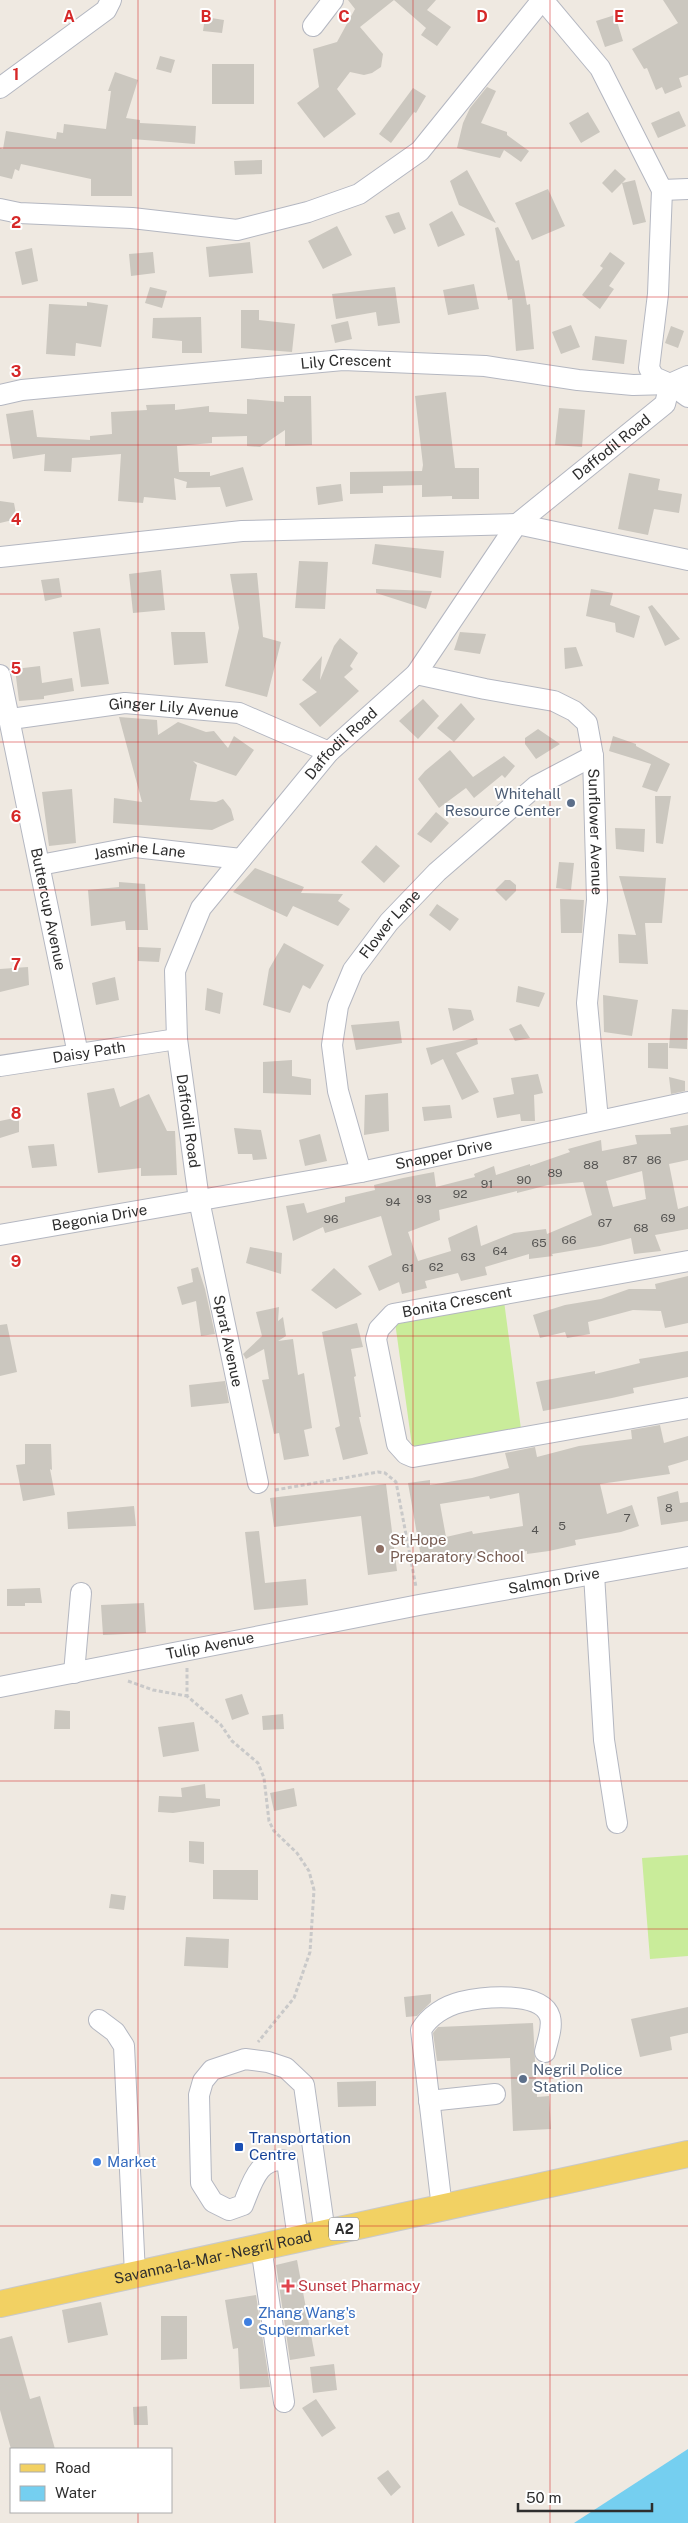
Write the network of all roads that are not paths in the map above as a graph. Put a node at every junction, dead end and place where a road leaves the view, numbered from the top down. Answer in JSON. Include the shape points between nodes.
{"nodes":[{"id":1,"x":111,"y":0,"type":"edge"},
{"id":2,"x":333,"y":0,"type":"edge"},
{"id":3,"x":542,"y":0,"type":"edge"},
{"id":4,"x":313,"y":26,"type":"dead end"},
{"id":5,"x":0,"y":88,"type":"edge"},
{"id":6,"x":662,"y":190,"type":"junction"},
{"id":7,"x":688,"y":190,"type":"edge"},
{"id":8,"x":0,"y":209,"type":"edge"},
{"id":9,"x":679,"y":380,"type":"edge"},
{"id":10,"x":0,"y":395,"type":"edge"},
{"id":11,"x":688,"y":397,"type":"edge"},
{"id":12,"x":517,"y":524,"type":"junction"},
{"id":13,"x":0,"y":557,"type":"edge"},
{"id":14,"x":688,"y":560,"type":"edge"},
{"id":15,"x":416,"y":674,"type":"junction"},
{"id":16,"x":0,"y":675,"type":"edge"},
{"id":17,"x":11,"y":719,"type":"junction"},
{"id":18,"x":329,"y":752,"type":"junction"},
{"id":19,"x":593,"y":756,"type":"junction"},
{"id":20,"x":241,"y":858,"type":"junction"},
{"id":21,"x":40,"y":864,"type":"junction"},
{"id":22,"x":177,"y":1039,"type":"junction"},
{"id":23,"x":78,"y":1054,"type":"junction"},
{"id":24,"x":0,"y":1066,"type":"edge"},
{"id":25,"x":688,"y":1102,"type":"edge"},
{"id":26,"x":598,"y":1120,"type":"junction"},
{"id":27,"x":361,"y":1172,"type":"junction"},
{"id":28,"x":199,"y":1200,"type":"junction"},
{"id":29,"x":0,"y":1234,"type":"edge"},
{"id":30,"x":688,"y":1261,"type":"edge"},
{"id":31,"x":688,"y":1408,"type":"edge"},
{"id":32,"x":258,"y":1483,"type":"road end"},
{"id":33,"x":688,"y":1557,"type":"edge"},
{"id":34,"x":594,"y":1574,"type":"junction"},
{"id":35,"x":81,"y":1592,"type":"dead end"},
{"id":36,"x":419,"y":1605,"type":"joint"},
{"id":37,"x":74,"y":1673,"type":"junction"},
{"id":38,"x":0,"y":1686,"type":"edge"},
{"id":39,"x":617,"y":1823,"type":"dead end"},
{"id":40,"x":99,"y":2020,"type":"dead end"},
{"id":41,"x":545,"y":2052,"type":"dead end"},
{"id":42,"x":495,"y":2094,"type":"dead end"},
{"id":43,"x":429,"y":2101,"type":"junction"},
{"id":44,"x":688,"y":2154,"type":"edge"},
{"id":45,"x":442,"y":2208,"type":"junction"},
{"id":46,"x":325,"y":2233,"type":"junction"},
{"id":47,"x":298,"y":2239,"type":"junction"},
{"id":48,"x":260,"y":2247,"type":"junction"},
{"id":49,"x":135,"y":2274,"type":"junction"},
{"id":50,"x":0,"y":2304,"type":"edge"},
{"id":51,"x":284,"y":2402,"type":"dead end"}],
"edges":[{"from":1,"to":5,"type":"street","via":[[106,10]]},
{"from":2,"to":4,"type":"street"},
{"from":3,"to":6,"type":"street","via":[[600,68]]},
{"from":3,"to":8,"type":"street","via":[[420,151],[359,194],[308,212],[237,230],[132,218],[19,214]]},
{"from":6,"to":7,"type":"street"},
{"from":6,"to":9,"type":"street","via":[[658,294],[649,368],[654,377]]},
{"from":9,"to":10,"type":"street","name":"Lily Crescent","via":[[633,385],[485,366],[343,360],[22,390]]},
{"from":9,"to":11,"type":"street"},
{"from":9,"to":12,"type":"street","name":"Daffodil Road","via":[[665,404]]},
{"from":12,"to":13,"type":"street","via":[[242,530]]},
{"from":12,"to":14,"type":"street"},
{"from":12,"to":15,"type":"street","name":"Daffodil Road"},
{"from":15,"to":18,"type":"street","name":"Daffodil Road"},
{"from":15,"to":19,"type":"street","name":"Sunflower Avenue","via":[[554,701],[574,711],[587,723]]},
{"from":16,"to":17,"type":"street","name":"Buttercup Avenue"},
{"from":17,"to":18,"type":"street","name":"Ginger Lily Avenue","via":[[125,703],[239,713]]},
{"from":17,"to":21,"type":"street","name":"Buttercup Avenue"},
{"from":18,"to":20,"type":"street","name":"Daffodil Road"},
{"from":19,"to":26,"type":"street","name":"Sunflower Avenue","via":[[597,900],[586,1003]]},
{"from":19,"to":27,"type":"street","name":"Flower Lane","via":[[536,786],[437,872],[389,922],[353,970],[338,1006],[332,1045],[338,1092]]},
{"from":20,"to":21,"type":"street","name":"Jasmine Lane","via":[[135,847]]},
{"from":20,"to":22,"type":"street","name":"Daffodil Road","via":[[201,908],[175,971]]},
{"from":21,"to":23,"type":"street","name":"Buttercup Avenue"},
{"from":22,"to":23,"type":"street","name":"Daisy Path"},
{"from":22,"to":28,"type":"street","name":"Daffodil Road"},
{"from":23,"to":24,"type":"street","name":"Daisy Path"},
{"from":25,"to":26,"type":"street","name":"Snapper Drive"},
{"from":26,"to":27,"type":"street","name":"Snapper Drive"},
{"from":27,"to":28,"type":"street","name":"Snapper Drive"},
{"from":28,"to":29,"type":"street","name":"Begonia Drive"},
{"from":28,"to":32,"type":"street","name":"Sprat Avenue"},
{"from":30,"to":31,"type":"street","name":"Bonita Crescent","via":[[393,1314],[379,1328],[376,1339],[397,1444],[413,1457]]},
{"from":33,"to":34,"type":"street","name":"Salmon Drive"},
{"from":34,"to":36,"type":"street","name":"Salmon Drive"},
{"from":34,"to":39,"type":"street","via":[[604,1740]]},
{"from":35,"to":37,"type":"street"},
{"from":36,"to":37,"type":"street","name":"Tulip Avenue"},
{"from":37,"to":38,"type":"street","name":"Tulip Avenue"},
{"from":40,"to":49,"type":"street","via":[[115,2032],[124,2046]]},
{"from":41,"to":43,"type":"street","via":[[550,2016],[541,2004],[525,1998],[460,2002],[427,2020],[420,2030]]},
{"from":42,"to":43,"type":"street"},
{"from":43,"to":45,"type":"street"},
{"from":44,"to":45,"type":"main road","name":"Savanna-la-Mar - Negril Road","number":"A2"},
{"from":45,"to":46,"type":"main road","name":"Savanna-la-Mar - Negril Road","number":"A2"},
{"from":46,"to":47,"type":"main road","name":"Savanna-la-Mar - Negril Road","number":"A2"},
{"from":46,"to":47,"type":"street","via":[[304,2085],[286,2068],[246,2058],[212,2070],[203,2081],[199,2095],[201,2183],[213,2202],[229,2210],[243,2205],[264,2164],[276,2159],[287,2161]]},
{"from":47,"to":48,"type":"main road","name":"Savanna-la-Mar - Negril Road","number":"A2"},
{"from":48,"to":49,"type":"main road","name":"Savanna-la-Mar - Negril Road","number":"A2"},
{"from":48,"to":51,"type":"street"},
{"from":49,"to":50,"type":"main road","name":"Savanna-la-Mar - Negril Road","number":"A2"}]}
